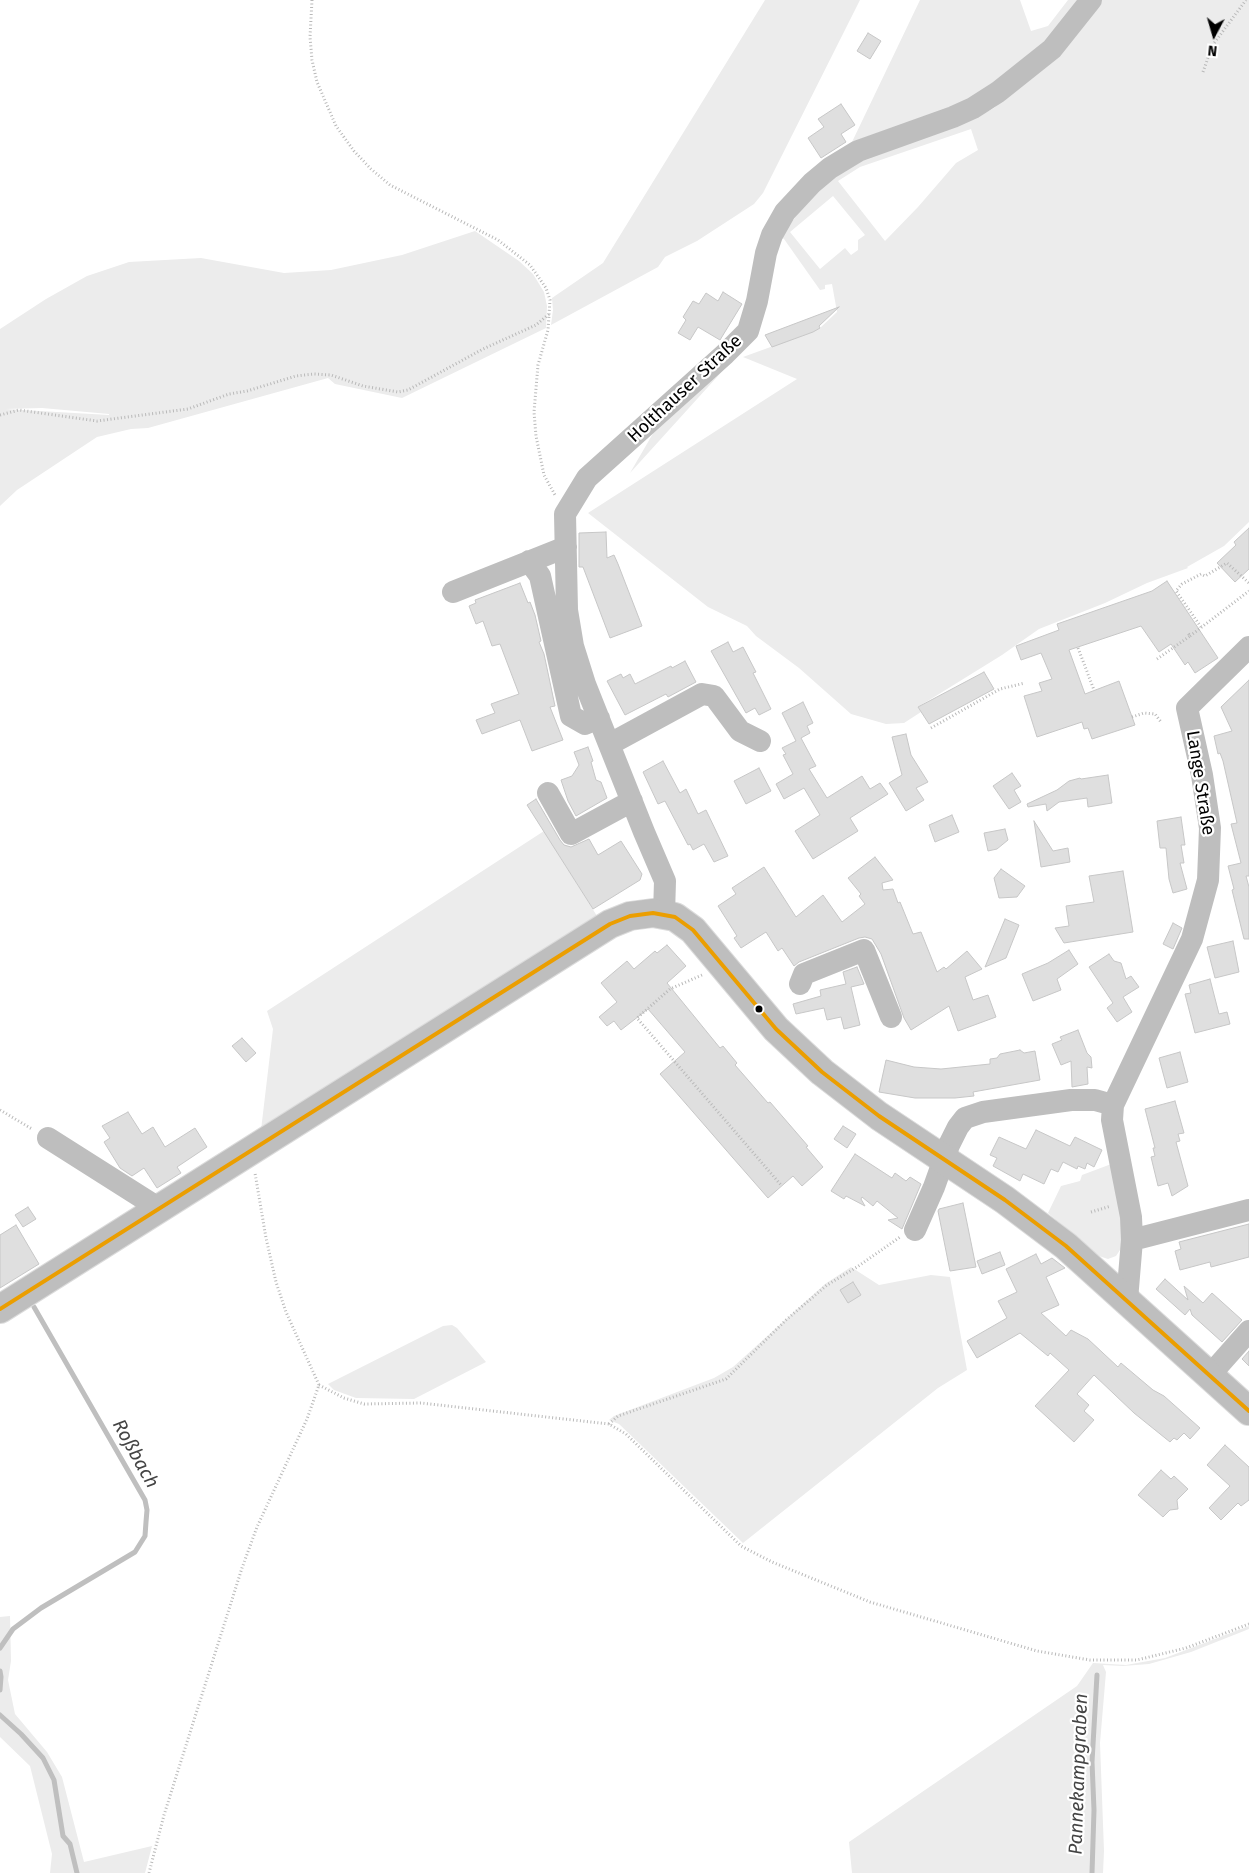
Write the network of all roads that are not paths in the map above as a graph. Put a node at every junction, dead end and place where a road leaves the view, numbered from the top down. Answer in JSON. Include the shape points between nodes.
{"nodes":[{"id":1,"x":1091,"y":0,"type":"edge"},
{"id":2,"x":566,"y":547,"type":"junction"},
{"id":3,"x":529,"y":561,"type":"junction"},
{"id":4,"x":453,"y":592,"type":"dead end"},
{"id":5,"x":555,"y":630,"type":"junction"},
{"id":6,"x":1249,"y":647,"type":"edge"},
{"id":7,"x":760,"y":741,"type":"dead end"},
{"id":8,"x":610,"y":744,"type":"junction"},
{"id":9,"x":548,"y":793,"type":"dead end"},
{"id":10,"x":632,"y":801,"type":"junction"},
{"id":11,"x":664,"y":914,"type":"junction"},
{"id":12,"x":800,"y":984,"type":"dead end"},
{"id":13,"x":891,"y":1017,"type":"dead end"},
{"id":14,"x":1113,"y":1104,"type":"junction"},
{"id":15,"x":48,"y":1138,"type":"road end"},
{"id":16,"x":943,"y":1160,"type":"junction"},
{"id":17,"x":160,"y":1209,"type":"junction"},
{"id":18,"x":1249,"y":1210,"type":"edge"},
{"id":19,"x":915,"y":1230,"type":"road end"},
{"id":20,"x":1132,"y":1240,"type":"junction"},
{"id":21,"x":1127,"y":1300,"type":"junction"},
{"id":22,"x":0,"y":1309,"type":"edge"},
{"id":23,"x":1249,"y":1331,"type":"edge"},
{"id":24,"x":1210,"y":1375,"type":"junction"},
{"id":25,"x":1249,"y":1410,"type":"edge"}],
"edges":[{"from":1,"to":2,"type":"street","name":"Holthauser Straße","via":[[1052,49],[998,92],[953,117],[858,151],[830,168],[784,212],[766,253],[748,331],[587,478],[565,514]]},
{"from":2,"to":3,"type":"street"},
{"from":2,"to":5,"type":"street","via":[[567,610]]},
{"from":3,"to":4,"type":"street"},
{"from":3,"to":5,"type":"street","via":[[540,576]]},
{"from":5,"to":8,"type":"street","via":[[573,646]]},
{"from":6,"to":14,"type":"street","name":"Lange Straße","via":[[1187,708],[1210,828],[1208,880],[1192,939]]},
{"from":7,"to":8,"type":"street","via":[[740,732],[714,696],[702,694]]},
{"from":8,"to":10,"type":"street"},
{"from":9,"to":10,"type":"street","via":[[570,834]]},
{"from":10,"to":11,"type":"street","via":[[665,881]]},
{"from":11,"to":16,"type":"main road","via":[[675,917],[693,930],[776,1029],[822,1072],[878,1116]]},
{"from":11,"to":17,"type":"main road","via":[[640,913],[610,924]]},
{"from":12,"to":13,"type":"street","via":[[804,974],[864,950]]},
{"from":14,"to":16,"type":"street","via":[[1071,1100],[974,1114],[958,1126]]},
{"from":14,"to":20,"type":"street","name":"Lange Straße","via":[[1112,1120],[1131,1217]]},
{"from":15,"to":17,"type":"street"},
{"from":16,"to":19,"type":"street"},
{"from":16,"to":21,"type":"main road","via":[[1005,1200],[1066,1246]]},
{"from":17,"to":22,"type":"main road"},
{"from":18,"to":20,"type":"street"},
{"from":20,"to":21,"type":"street","name":"Lange Straße"},
{"from":21,"to":24,"type":"main road"},
{"from":23,"to":24,"type":"street"},
{"from":24,"to":25,"type":"main road"}]}
